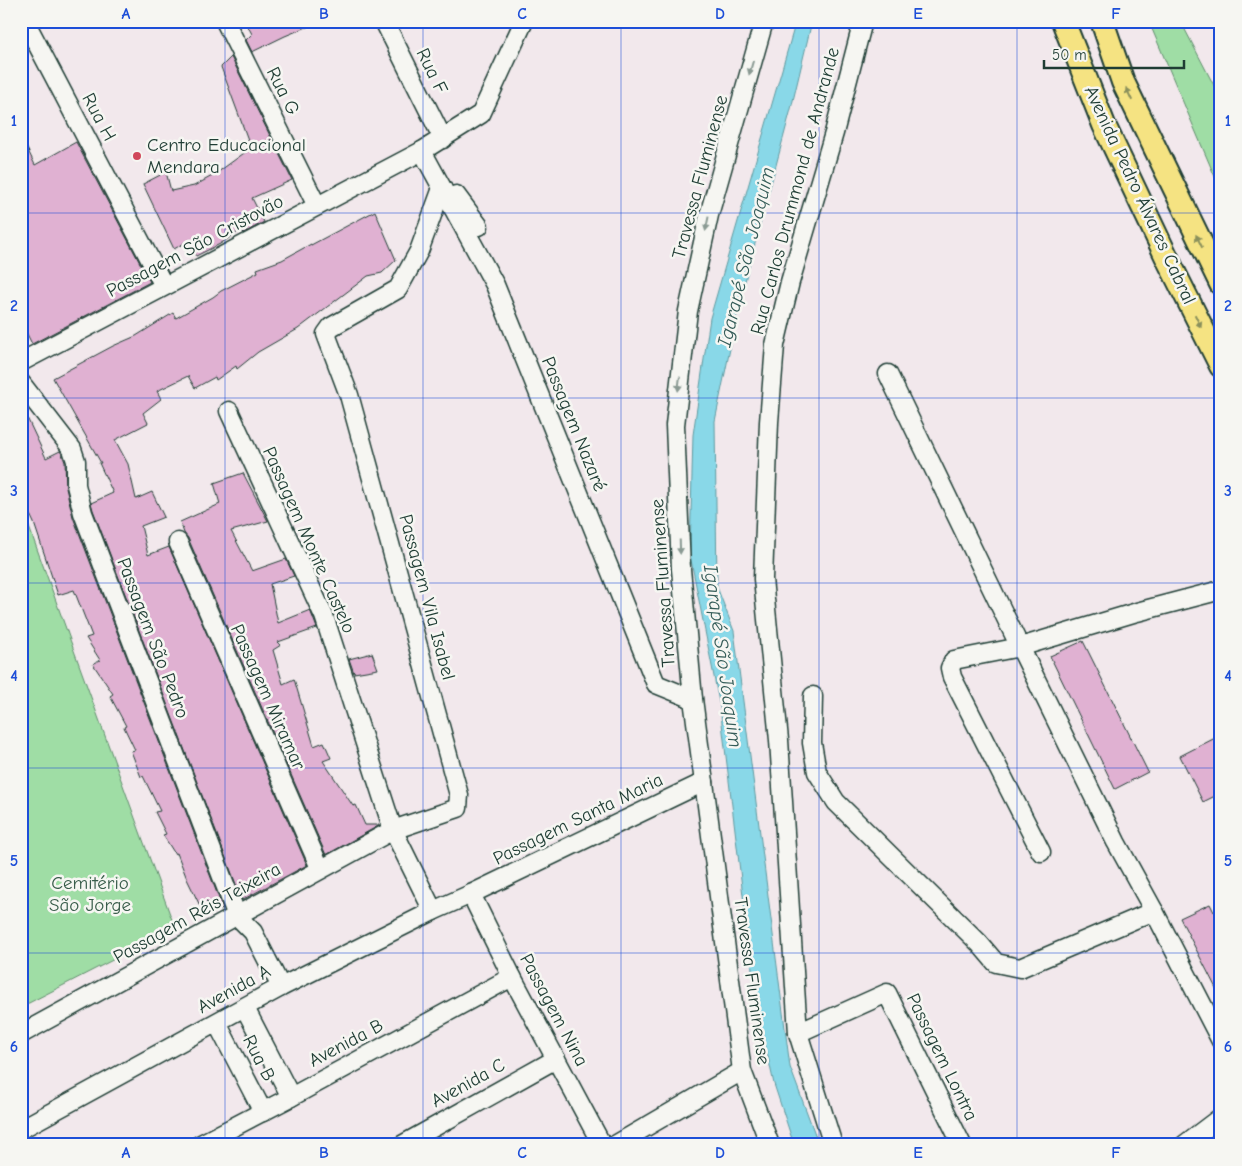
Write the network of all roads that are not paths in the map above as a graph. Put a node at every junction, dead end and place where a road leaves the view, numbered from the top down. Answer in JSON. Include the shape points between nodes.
{"nodes":[{"id":1,"x":25,"y":21,"type":"edge"},
{"id":2,"x":225,"y":21,"type":"edge"},
{"id":3,"x":384,"y":21,"type":"edge"},
{"id":4,"x":524,"y":21,"type":"edge"},
{"id":5,"x":764,"y":21,"type":"edge"},
{"id":6,"x":863,"y":21,"type":"edge"},
{"id":7,"x":1063,"y":21,"type":"edge"},
{"id":8,"x":1102,"y":21,"type":"edge"},
{"id":9,"x":443,"y":139,"type":"junction"},
{"id":10,"x":422,"y":151,"type":"junction"},
{"id":11,"x":442,"y":188,"type":"junction"},
{"id":12,"x":318,"y":206,"type":"junction"},
{"id":13,"x":480,"y":226,"type":"dead end"},
{"id":14,"x":1221,"y":284,"type":"edge"},
{"id":15,"x":164,"y":286,"type":"junction"},
{"id":16,"x":21,"y":362,"type":"edge"},
{"id":17,"x":1221,"y":366,"type":"edge"},
{"id":18,"x":888,"y":374,"type":"dead end"},
{"id":19,"x":21,"y":383,"type":"edge"},
{"id":20,"x":229,"y":411,"type":"dead end"},
{"id":21,"x":178,"y":542,"type":"dead end"},
{"id":22,"x":1221,"y":590,"type":"edge"},
{"id":23,"x":1020,"y":647,"type":"junction"},
{"id":24,"x":813,"y":696,"type":"dead end"},
{"id":25,"x":693,"y":698,"type":"junction"},
{"id":26,"x":704,"y":782,"type":"junction"},
{"id":27,"x":393,"y":830,"type":"junction"},
{"id":28,"x":1041,"y":852,"type":"dead end"},
{"id":29,"x":320,"y":868,"type":"junction"},
{"id":30,"x":471,"y":894,"type":"junction"},
{"id":31,"x":433,"y":911,"type":"junction"},
{"id":32,"x":1154,"y":911,"type":"junction"},
{"id":33,"x":237,"y":916,"type":"junction"},
{"id":34,"x":512,"y":977,"type":"junction"},
{"id":35,"x":281,"y":987,"type":"junction"},
{"id":36,"x":245,"y":1008,"type":"junction"},
{"id":37,"x":217,"y":1023,"type":"junction"},
{"id":38,"x":798,"y":1033,"type":"junction"},
{"id":39,"x":21,"y":1034,"type":"edge"},
{"id":40,"x":1221,"y":1041,"type":"edge"},
{"id":41,"x":556,"y":1059,"type":"junction"},
{"id":42,"x":742,"y":1071,"type":"junction"},
{"id":43,"x":291,"y":1097,"type":"junction"},
{"id":44,"x":263,"y":1112,"type":"junction"},
{"id":45,"x":1221,"y":1117,"type":"edge"},
{"id":46,"x":21,"y":1129,"type":"edge"},
{"id":47,"x":199,"y":1145,"type":"edge"},
{"id":48,"x":402,"y":1145,"type":"edge"},
{"id":49,"x":602,"y":1145,"type":"edge"},
{"id":50,"x":615,"y":1145,"type":"edge"},
{"id":51,"x":770,"y":1145,"type":"edge"},
{"id":52,"x":833,"y":1145,"type":"edge"},
{"id":53,"x":962,"y":1145,"type":"edge"},
{"id":54,"x":1184,"y":1145,"type":"edge"}],
"edges":[{"from":1,"to":15,"type":"street","name":"Rua H"},
{"from":2,"to":12,"type":"street","name":"Rua G"},
{"from":3,"to":9,"type":"street","name":"Rua F"},
{"from":4,"to":9,"type":"street","name":"Passagem São Cristovão","via":[[481,114]]},
{"from":5,"to":25,"type":"street","name":"Travessa Fluminense","one_way":true,"via":[[709,214],[688,311],[675,425],[680,569]]},
{"from":6,"to":38,"type":"street","name":"Rua Carlos Drummond de Andrande","via":[[777,336],[769,422],[763,579],[779,740]]},
{"from":7,"to":17,"type":"main road","name":"Avenida Pedro Álvares Cabral","one_way":true,"via":[[1104,125]]},
{"from":14,"to":8,"type":"main road","name":"Avenida Pedro Álvares Cabral","one_way":true,"via":[[1124,82]]},
{"from":9,"to":10,"type":"street","name":"Passagem São Cristovão"},
{"from":10,"to":11,"type":"street","name":"Passagem Nazaré"},
{"from":10,"to":12,"type":"street","name":"Passagem São Cristovão"},
{"from":10,"to":13,"type":"street"},
{"from":11,"to":25,"type":"street","name":"Passagem Nazaré","via":[[495,285],[656,684]]},
{"from":11,"to":27,"type":"street","name":"Passagem Vila Isabel","via":[[419,251],[398,289],[331,327],[326,334],[349,395],[459,795],[458,808]]},
{"from":12,"to":15,"type":"street","name":"Passagem São Cristovão"},
{"from":15,"to":16,"type":"street","name":"Passagem São Cristovão"},
{"from":18,"to":23,"type":"street"},
{"from":19,"to":33,"type":"street","name":"Passagem São Pedro","via":[[72,449],[83,513]]},
{"from":20,"to":27,"type":"street","name":"Passagem Monte Castelo","via":[[324,616]]},
{"from":21,"to":29,"type":"street","name":"Passagem Miramar"},
{"from":22,"to":23,"type":"street"},
{"from":23,"to":28,"type":"street","via":[[954,660],[950,668]]},
{"from":23,"to":32,"type":"street","via":[[1116,842]]},
{"from":24,"to":32,"type":"street","via":[[812,743],[817,772],[836,802],[996,963],[1020,968]]},
{"from":25,"to":26,"type":"street","name":"Travessa Fluminense"},
{"from":26,"to":30,"type":"street","name":"Passagem Santa Maria"},
{"from":26,"to":42,"type":"street","name":"Travessa Fluminense"},
{"from":27,"to":29,"type":"street","name":"Passagem Réis Teixeira"},
{"from":27,"to":31,"type":"street","name":"Passagem Monte Castelo"},
{"from":29,"to":33,"type":"street","name":"Passagem Réis Teixeira"},
{"from":30,"to":31,"type":"street","name":"Avenida A"},
{"from":30,"to":34,"type":"street","name":"Passagem Nina"},
{"from":31,"to":35,"type":"street","name":"Avenida A"},
{"from":32,"to":40,"type":"street"},
{"from":33,"to":35,"type":"street","via":[[253,932]]},
{"from":33,"to":39,"type":"street","name":"Passagem Réis Teixeira"},
{"from":34,"to":41,"type":"street","name":"Passagem Nina"},
{"from":34,"to":43,"type":"street","name":"Avenida B"},
{"from":35,"to":36,"type":"street","name":"Avenida A"},
{"from":36,"to":37,"type":"street","name":"Avenida A"},
{"from":36,"to":43,"type":"street"},
{"from":37,"to":44,"type":"street","name":"Rua B"},
{"from":37,"to":46,"type":"street","name":"Avenida A"},
{"from":38,"to":52,"type":"street","name":"Rua Carlos Drummond de Andrande"},
{"from":38,"to":53,"type":"street","name":"Passagem Lontra","via":[[887,993]]},
{"from":41,"to":48,"type":"street","name":"Avenida C"},
{"from":41,"to":49,"type":"street","name":"Passagem Nina"},
{"from":42,"to":50,"type":"street"},
{"from":42,"to":51,"type":"street","name":"Travessa Fluminense"},
{"from":43,"to":44,"type":"street","name":"Avenida B"},
{"from":44,"to":47,"type":"street","name":"Avenida B"},
{"from":45,"to":54,"type":"street"}]}
